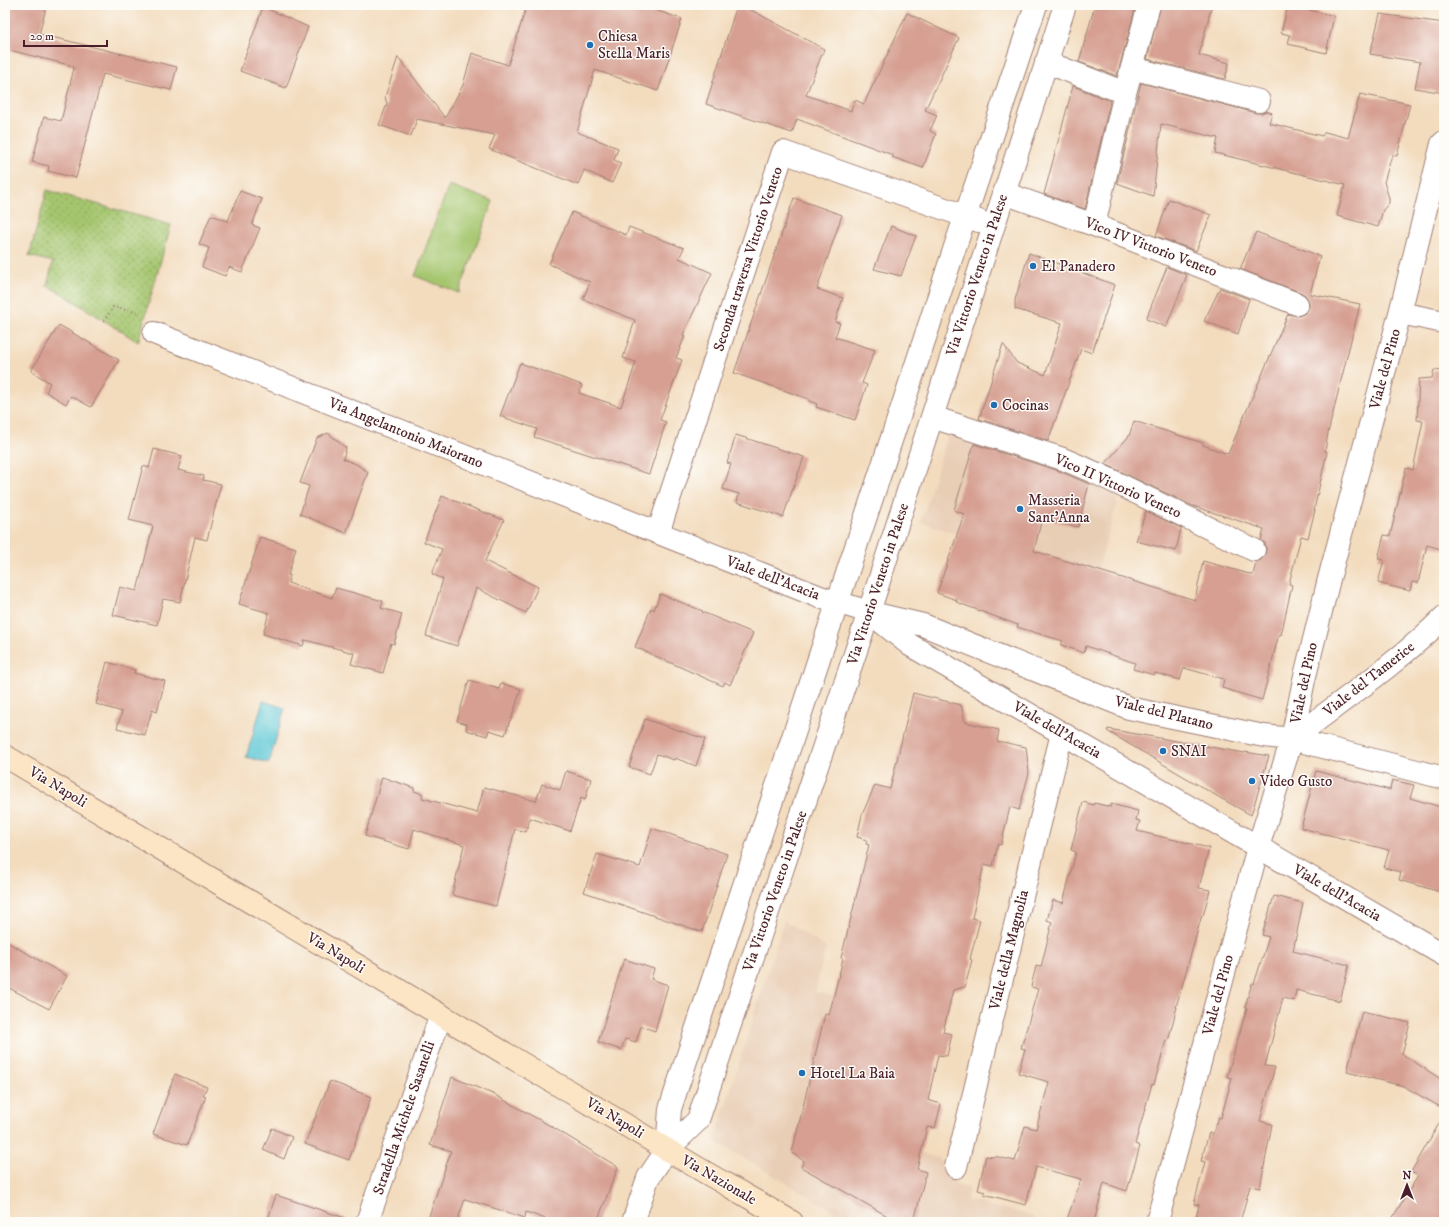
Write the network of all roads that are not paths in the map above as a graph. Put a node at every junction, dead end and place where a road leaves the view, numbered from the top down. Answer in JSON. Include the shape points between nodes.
{"nodes":[{"id":1,"x":1036,"y":5,"type":"edge"},
{"id":2,"x":1064,"y":5,"type":"edge"},
{"id":3,"x":1149,"y":5,"type":"edge"},
{"id":4,"x":1046,"y":62,"type":"junction"},
{"id":5,"x":1132,"y":68,"type":"junction"},
{"id":6,"x":1126,"y":94,"type":"junction"},
{"id":7,"x":1259,"y":101,"type":"dead end"},
{"id":8,"x":1444,"y":142,"type":"edge"},
{"id":9,"x":1004,"y":192,"type":"junction"},
{"id":10,"x":965,"y":217,"type":"junction"},
{"id":11,"x":1094,"y":225,"type":"junction"},
{"id":12,"x":994,"y":226,"type":"junction"},
{"id":13,"x":1297,"y":304,"type":"dead end"},
{"id":14,"x":1400,"y":313,"type":"junction"},
{"id":15,"x":1444,"y":322,"type":"edge"},
{"id":16,"x":154,"y":333,"type":"dead end"},
{"id":17,"x":932,"y":417,"type":"junction"},
{"id":18,"x":658,"y":533,"type":"junction"},
{"id":19,"x":1254,"y":550,"type":"dead end"},
{"id":20,"x":838,"y":603,"type":"junction"},
{"id":21,"x":869,"y":612,"type":"junction"},
{"id":22,"x":1444,"y":617,"type":"edge"},
{"id":23,"x":1062,"y":733,"type":"junction"},
{"id":24,"x":1292,"y":739,"type":"junction"},
{"id":25,"x":5,"y":756,"type":"edge"},
{"id":26,"x":1444,"y":778,"type":"edge"},
{"id":27,"x":1258,"y":847,"type":"junction"},
{"id":28,"x":1444,"y":955,"type":"edge"},
{"id":29,"x":441,"y":1015,"type":"junction"},
{"id":30,"x":667,"y":1150,"type":"junction"},
{"id":31,"x":956,"y":1167,"type":"dead end"},
{"id":32,"x":367,"y":1222,"type":"edge"},
{"id":33,"x":633,"y":1222,"type":"edge"},
{"id":34,"x":792,"y":1222,"type":"edge"},
{"id":35,"x":1157,"y":1222,"type":"edge"}],
"edges":[{"from":1,"to":10,"type":"street","name":"Via Vittorio Veneto in Palese"},
{"from":2,"to":4,"type":"street","name":"Via Vittorio Veneto in Palese"},
{"from":3,"to":5,"type":"street"},
{"from":4,"to":6,"type":"street"},
{"from":4,"to":9,"type":"street","name":"Via Vittorio Veneto in Palese"},
{"from":5,"to":6,"type":"street"},
{"from":5,"to":7,"type":"street"},
{"from":6,"to":11,"type":"street"},
{"from":8,"to":14,"type":"street","name":"Viale del Pino"},
{"from":9,"to":11,"type":"street","name":"Vico IV Vittorio Veneto"},
{"from":9,"to":12,"type":"street","name":"Via Vittorio Veneto in Palese"},
{"from":10,"to":12,"type":"street","name":"Seconda traversa Vittorio Veneto"},
{"from":10,"to":18,"type":"street","name":"Seconda traversa Vittorio Veneto","via":[[783,152]]},
{"from":10,"to":20,"type":"street","name":"Via Vittorio Veneto in Palese"},
{"from":11,"to":13,"type":"street","name":"Vico IV Vittorio Veneto"},
{"from":12,"to":17,"type":"street","name":"Via Vittorio Veneto in Palese"},
{"from":14,"to":15,"type":"street"},
{"from":14,"to":24,"type":"street","name":"Viale del Pino","via":[[1329,579]]},
{"from":16,"to":18,"type":"street","name":"Via Angelantonio Maiorano"},
{"from":17,"to":19,"type":"street","name":"Vico II Vittorio Veneto","via":[[1063,459]]},
{"from":17,"to":21,"type":"street","name":"Via Vittorio Veneto in Palese"},
{"from":18,"to":20,"type":"street","name":"Viale dell'Acacia"},
{"from":20,"to":21,"type":"street","name":"Viale dell'Acacia"},
{"from":20,"to":30,"type":"street","name":"Via Vittorio Veneto in Palese","via":[[670,1109]]},
{"from":21,"to":23,"type":"street","name":"Viale dell'Acacia","via":[[910,645]]},
{"from":21,"to":24,"type":"street","name":"Viale del Platano","via":[[923,625],[1129,708],[1264,736]]},
{"from":21,"to":30,"type":"street","name":"Via Vittorio Veneto in Palese","via":[[698,1120]]},
{"from":22,"to":24,"type":"street","name":"Viale del Tamerice","via":[[1396,659]]},
{"from":23,"to":27,"type":"street","name":"Viale dell'Acacia"},
{"from":23,"to":31,"type":"street","name":"Viale della Magnolia"},
{"from":24,"to":26,"type":"street","name":"Viale del Platano"},
{"from":24,"to":27,"type":"street","name":"Viale del Pino"},
{"from":25,"to":29,"type":"street","name":"Via Napoli"},
{"from":27,"to":28,"type":"street","name":"Viale dell'Acacia"},
{"from":27,"to":35,"type":"street","name":"Viale del Pino"},
{"from":29,"to":30,"type":"street","name":"Via Napoli"},
{"from":29,"to":32,"type":"street","name":"Stradella Michele Sasanelli"},
{"from":30,"to":33,"type":"street","name":"Via Vittorio Veneto in Palese","via":[[648,1178]]},
{"from":30,"to":34,"type":"street","name":"Via Nazionale"}]}
